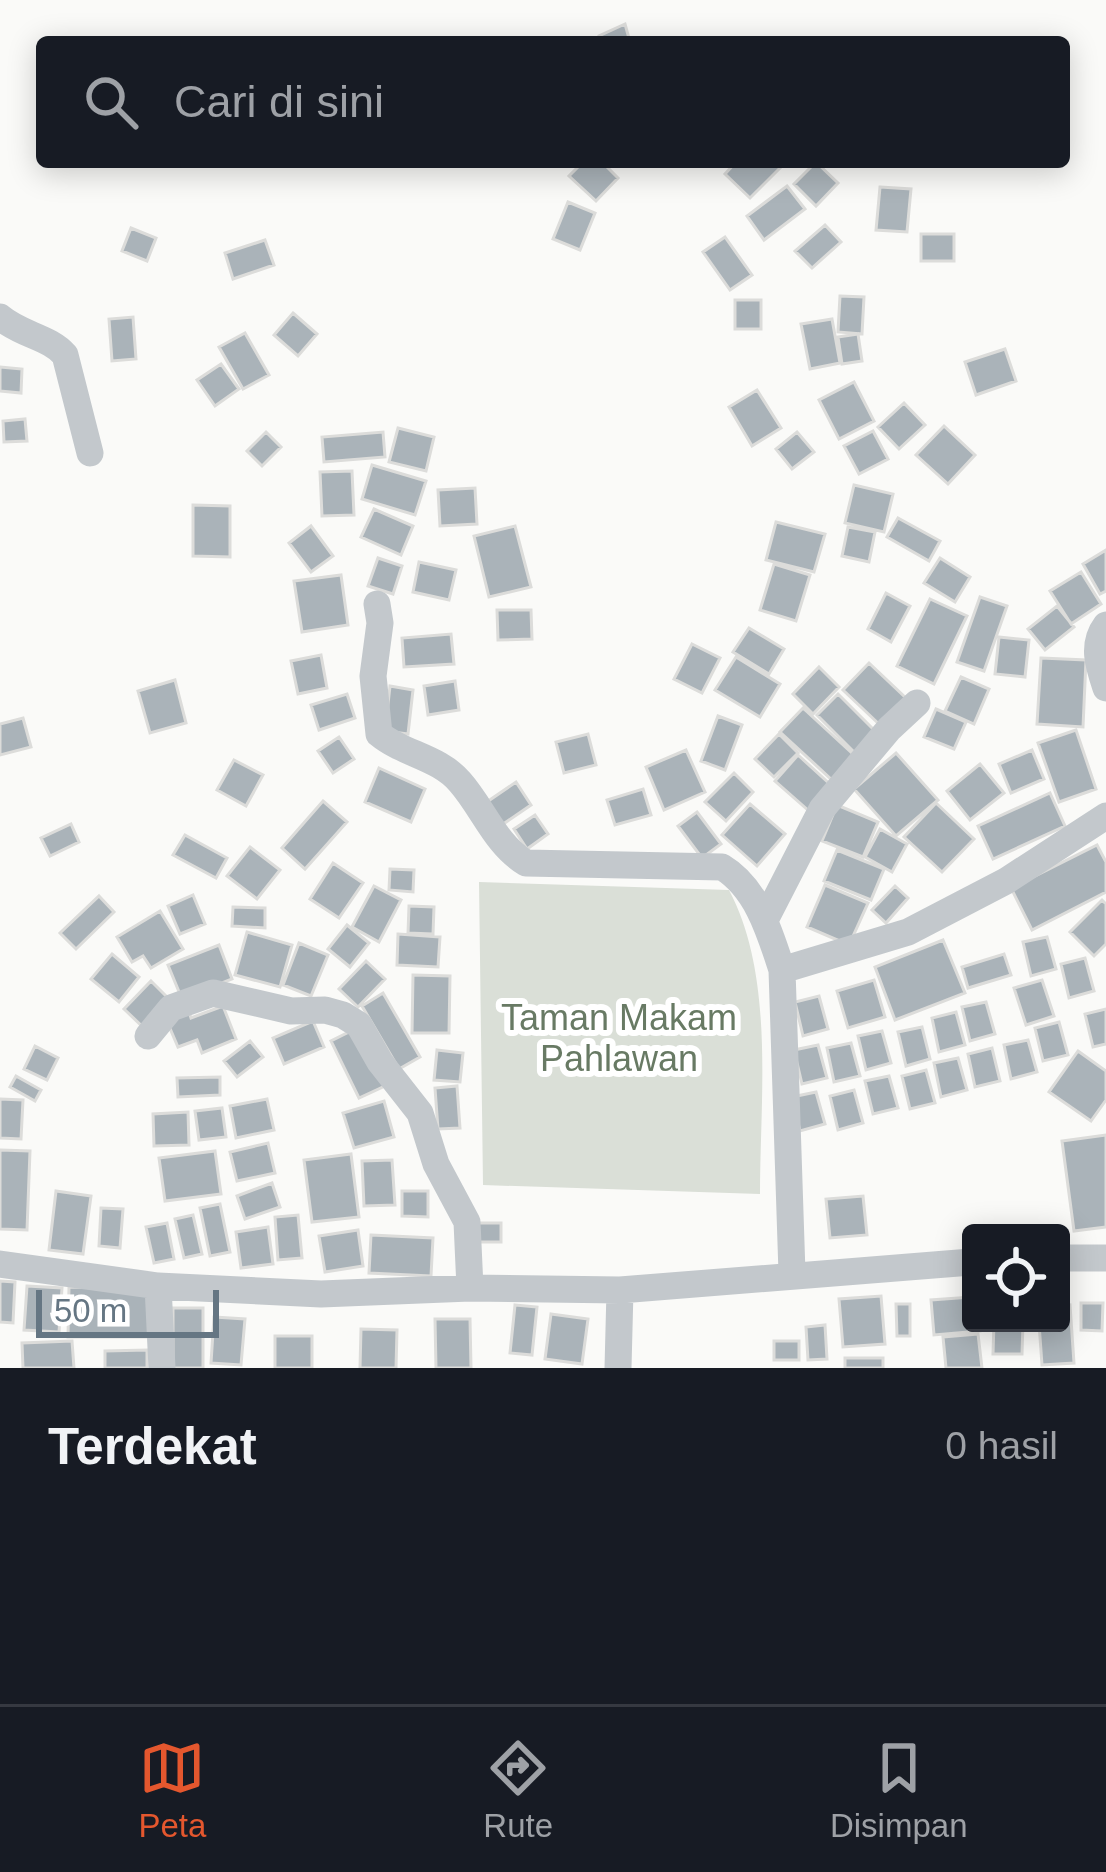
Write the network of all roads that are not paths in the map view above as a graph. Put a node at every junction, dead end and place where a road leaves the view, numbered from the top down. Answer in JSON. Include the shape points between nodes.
{"nodes":[{"id":1,"x":0,"y":317,"type":"edge"},
{"id":2,"x":90,"y":453,"type":"dead end"},
{"id":3,"x":377,"y":604,"type":"dead end"},
{"id":4,"x":1106,"y":626,"type":"edge"},
{"id":5,"x":1106,"y":688,"type":"edge"},
{"id":6,"x":916,"y":703,"type":"dead end"},
{"id":7,"x":1106,"y":817,"type":"edge"},
{"id":8,"x":765,"y":920,"type":"junction"},
{"id":9,"x":782,"y":970,"type":"junction"},
{"id":10,"x":148,"y":1036,"type":"dead end"},
{"id":11,"x":1070,"y":1258,"type":"edge"},
{"id":12,"x":1106,"y":1258,"type":"edge"},
{"id":13,"x":962,"y":1263,"type":"edge"},
{"id":14,"x":0,"y":1264,"type":"edge"},
{"id":15,"x":792,"y":1273,"type":"junction"},
{"id":16,"x":158,"y":1286,"type":"junction"},
{"id":17,"x":470,"y":1288,"type":"junction"},
{"id":18,"x":620,"y":1290,"type":"junction"},
{"id":19,"x":162,"y":1368,"type":"edge"},
{"id":20,"x":618,"y":1368,"type":"edge"}],
"edges":[{"from":1,"to":2,"type":"street","via":[[65,355]]},
{"from":3,"to":8,"type":"street","via":[[379,734],[460,781],[514,855],[546,866],[722,867]]},
{"from":4,"to":5,"type":"street","via":[[1097,663]]},
{"from":6,"to":8,"type":"street","via":[[822,809]]},
{"from":7,"to":9,"type":"street","via":[[908,932]]},
{"from":8,"to":9,"type":"street"},
{"from":9,"to":15,"type":"street"},
{"from":10,"to":17,"type":"street","via":[[171,1008],[213,993],[291,1011],[325,1010],[359,1025],[420,1113],[467,1222]]},
{"from":11,"to":12,"type":"street"},
{"from":13,"to":15,"type":"street"},
{"from":14,"to":16,"type":"street"},
{"from":15,"to":18,"type":"street"},
{"from":16,"to":17,"type":"street","via":[[321,1294]]},
{"from":16,"to":19,"type":"street"},
{"from":17,"to":18,"type":"street"},
{"from":18,"to":20,"type":"street"}]}
